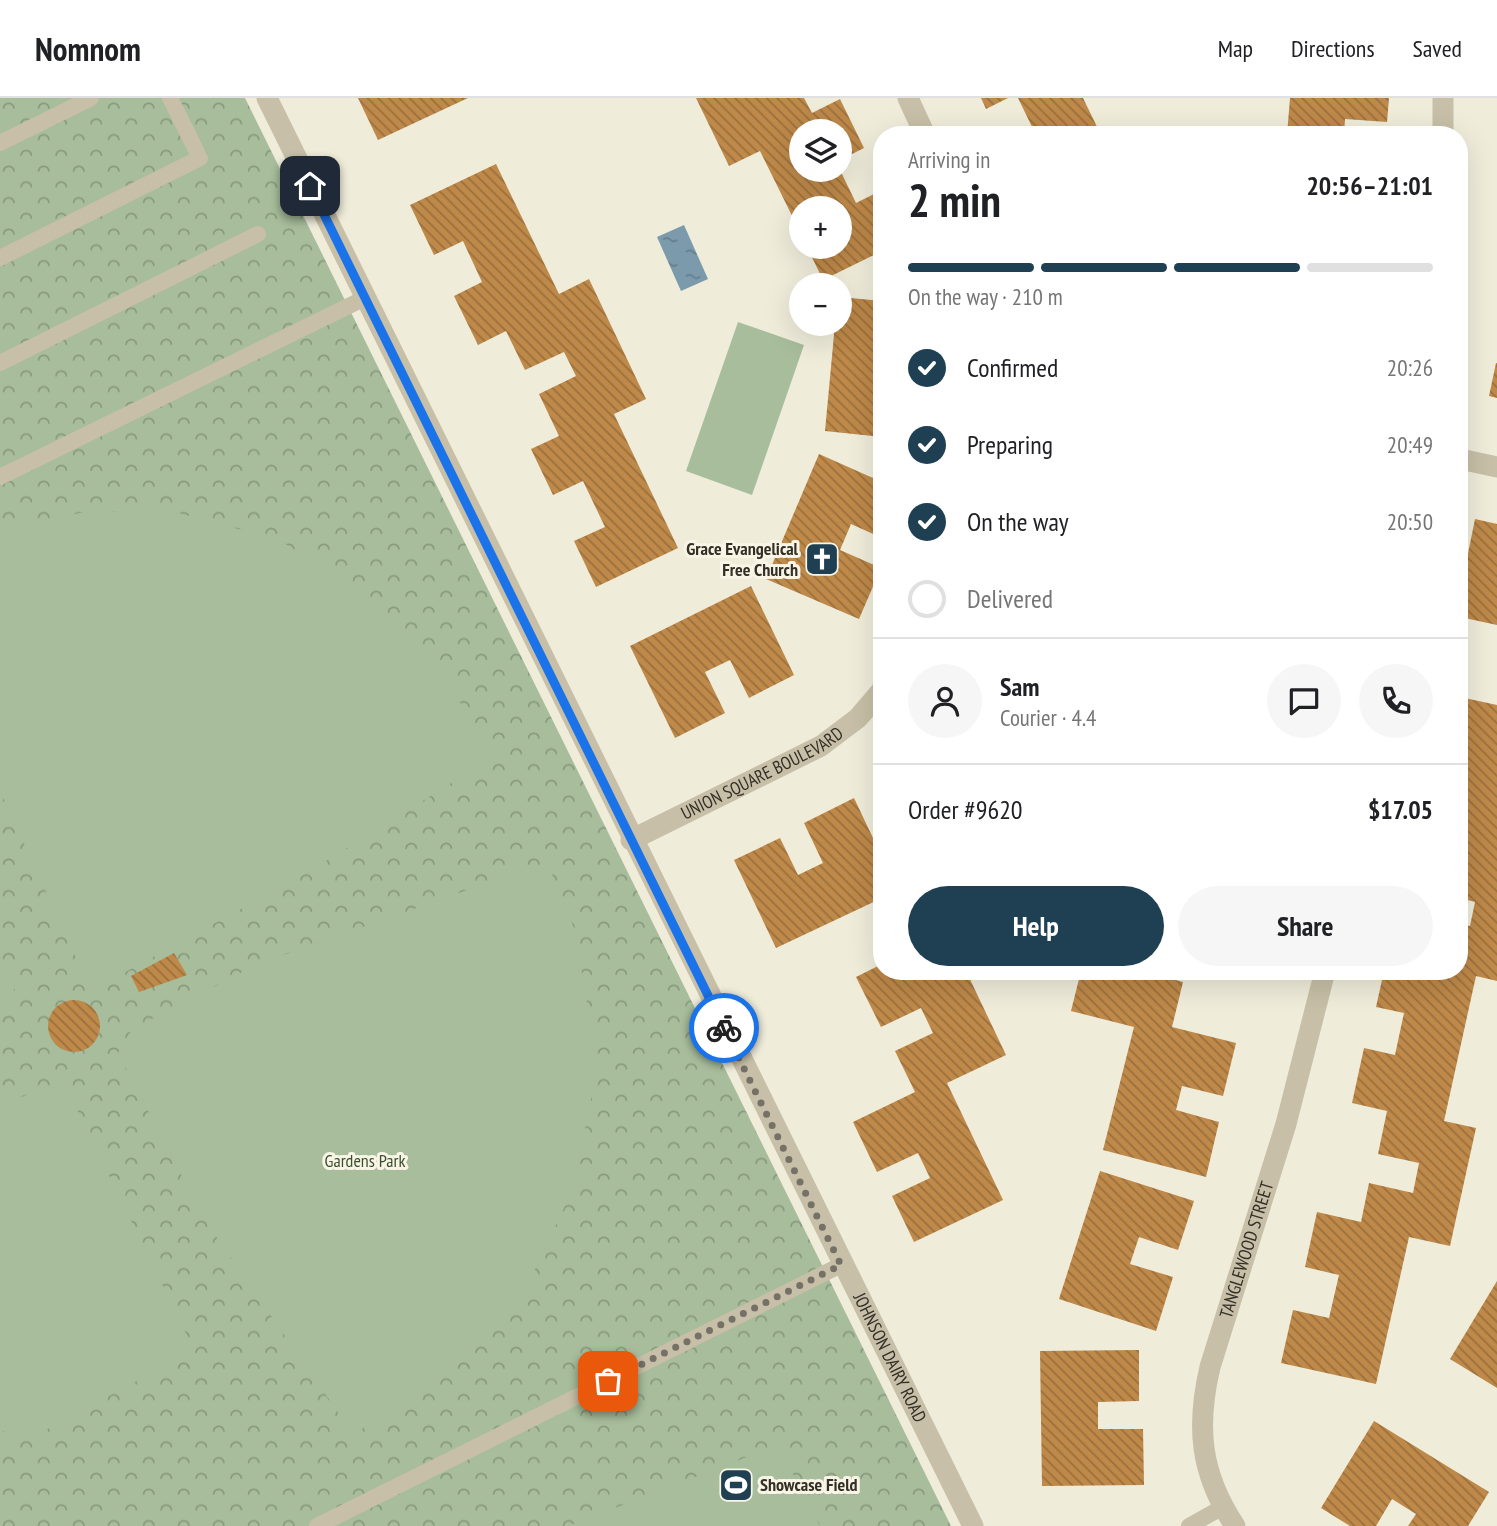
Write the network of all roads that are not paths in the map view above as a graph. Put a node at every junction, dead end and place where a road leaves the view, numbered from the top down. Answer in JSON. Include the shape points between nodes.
{"nodes":[{"id":1,"x":91,"y":98,"type":"edge"},
{"id":2,"x":170,"y":98,"type":"edge"},
{"id":3,"x":267,"y":98,"type":"edge"},
{"id":4,"x":908,"y":98,"type":"edge"},
{"id":5,"x":1443,"y":98,"type":"edge"},
{"id":6,"x":921,"y":126,"type":"edge"},
{"id":7,"x":1443,"y":126,"type":"edge"},
{"id":8,"x":0,"y":143,"type":"edge"},
{"id":9,"x":258,"y":234,"type":"dead end"},
{"id":10,"x":0,"y":258,"type":"edge"},
{"id":11,"x":365,"y":298,"type":"junction"},
{"id":12,"x":0,"y":363,"type":"edge"},
{"id":13,"x":1468,"y":461,"type":"edge"},
{"id":14,"x":1497,"y":467,"type":"edge"},
{"id":15,"x":0,"y":477,"type":"edge"},
{"id":16,"x":873,"y":700,"type":"edge"},
{"id":17,"x":631,"y":840,"type":"junction"},
{"id":18,"x":1323,"y":980,"type":"edge"},
{"id":19,"x":841,"y":1265,"type":"junction"},
{"id":20,"x":1223,"y":1507,"type":"junction"},
{"id":21,"x":317,"y":1526,"type":"edge"},
{"id":22,"x":973,"y":1526,"type":"edge"},
{"id":23,"x":1189,"y":1526,"type":"edge"},
{"id":24,"x":1234,"y":1526,"type":"edge"}],
"edges":[{"from":1,"to":8,"type":"lane"},
{"from":2,"to":10,"type":"lane","via":[[200,158]]},
{"from":3,"to":11,"type":"street","name":"JOHNSON DAIRY ROAD"},
{"from":4,"to":6,"type":"street"},
{"from":5,"to":7,"type":"street"},
{"from":9,"to":12,"type":"lane"},
{"from":11,"to":15,"type":"lane"},
{"from":11,"to":17,"type":"street","name":"JOHNSON DAIRY ROAD"},
{"from":13,"to":14,"type":"street"},
{"from":16,"to":17,"type":"street","name":"UNION SQUARE BOULEVARD","via":[[821,746]]},
{"from":17,"to":19,"type":"street","name":"JOHNSON DAIRY ROAD"},
{"from":18,"to":20,"type":"street","name":"TANGLEWOOD STREET","via":[[1286,1124],[1201,1406],[1204,1453]]},
{"from":19,"to":21,"type":"lane"},
{"from":19,"to":22,"type":"street","name":"JOHNSON DAIRY ROAD"},
{"from":20,"to":23,"type":"lane"},
{"from":20,"to":24,"type":"street","name":"TANGLEWOOD STREET"}]}
